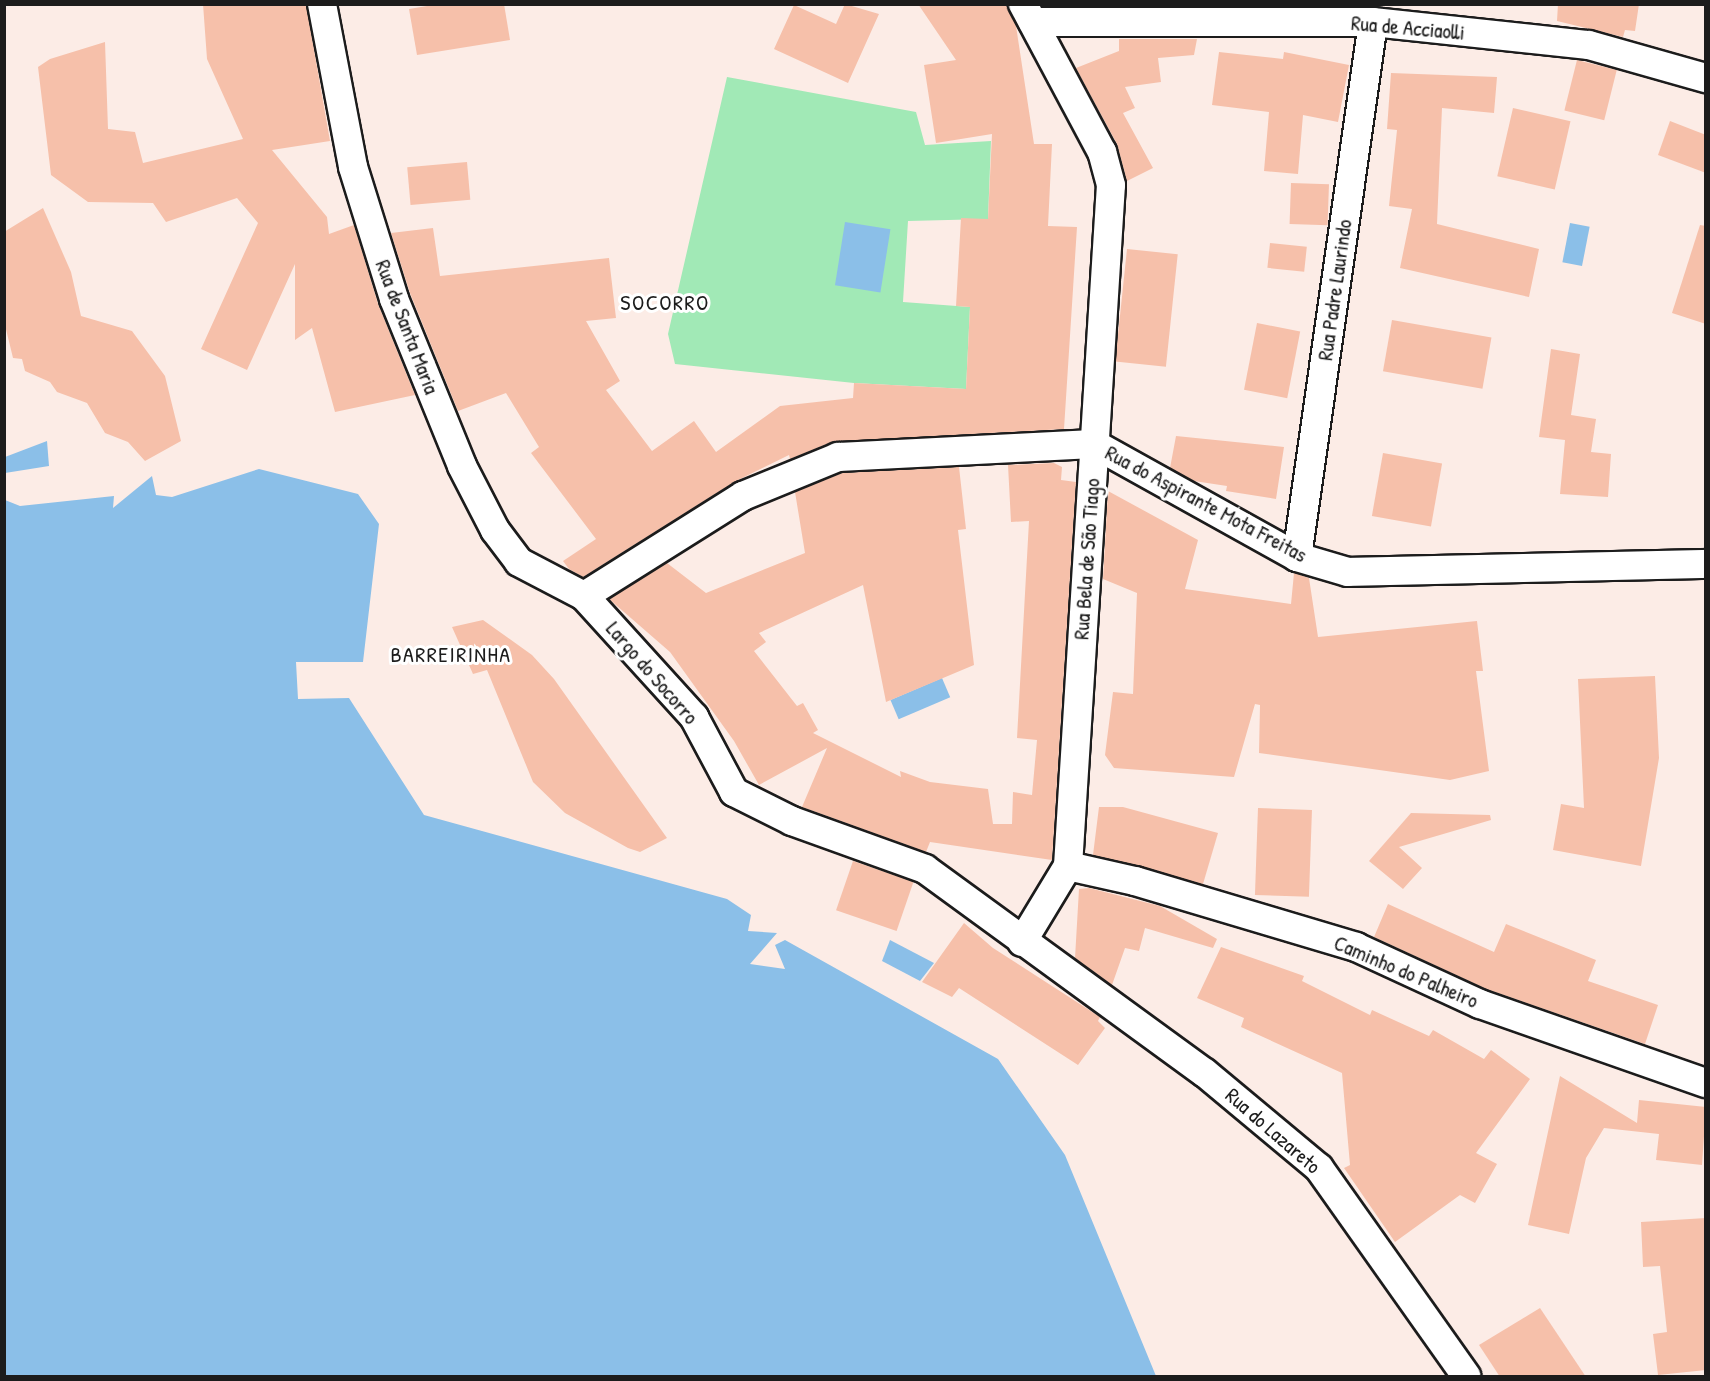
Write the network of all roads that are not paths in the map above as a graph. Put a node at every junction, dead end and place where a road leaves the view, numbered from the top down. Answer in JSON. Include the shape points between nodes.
{"nodes":[{"id":1,"x":322,"y":4,"type":"edge"},
{"id":2,"x":1028,"y":13,"type":"edge"},
{"id":3,"x":1213,"y":13,"type":"edge"},
{"id":4,"x":1373,"y":22,"type":"junction"},
{"id":5,"x":1706,"y":78,"type":"edge"},
{"id":6,"x":1094,"y":444,"type":"junction"},
{"id":7,"x":1297,"y":557,"type":"junction"},
{"id":8,"x":1695,"y":564,"type":"edge"},
{"id":9,"x":584,"y":596,"type":"junction"},
{"id":10,"x":1068,"y":866,"type":"junction"},
{"id":11,"x":1022,"y":942,"type":"junction"},
{"id":12,"x":1706,"y":1083,"type":"edge"},
{"id":13,"x":1466,"y":1377,"type":"edge"}],
"edges":[{"from":1,"to":9,"type":"street","name":"Rua de Santa Maria","via":[[356,178],[393,299],[462,466],[495,530],[519,562]]},
{"from":2,"to":3,"type":"street","name":"Rua de Acciaolli"},
{"from":2,"to":6,"type":"street","name":"Rua Bela de São Tiago","via":[[1102,152],[1111,185]]},
{"from":3,"to":4,"type":"street","name":"Rua de Acciaolli"},
{"from":4,"to":5,"type":"street","name":"Rua de Acciaolli","via":[[1589,45]]},
{"from":4,"to":7,"type":"street","name":"Rua Padre Laurindo"},
{"from":6,"to":7,"type":"street","name":"Rua do Aspirante Mota Freitas"},
{"from":6,"to":9,"type":"street","name":"Rua do Aspirante Mota Freitas","via":[[838,457],[743,496]]},
{"from":6,"to":10,"type":"street","name":"Rua Bela de São Tiago"},
{"from":7,"to":8,"type":"street","name":"Rua do Aspirante Mota Freitas","via":[[1348,572]]},
{"from":9,"to":11,"type":"street","name":"Largo do Socorro","via":[[694,717],[734,792],[792,821],[925,868]]},
{"from":10,"to":11,"type":"street","name":"Rua Bela de São Tiago"},
{"from":10,"to":12,"type":"street","name":"Caminho do Palheiro","via":[[1134,881],[1356,947],[1480,1004]]},
{"from":11,"to":13,"type":"street","name":"Rua do Lazareto","via":[[1204,1073],[1319,1168]]}]}
